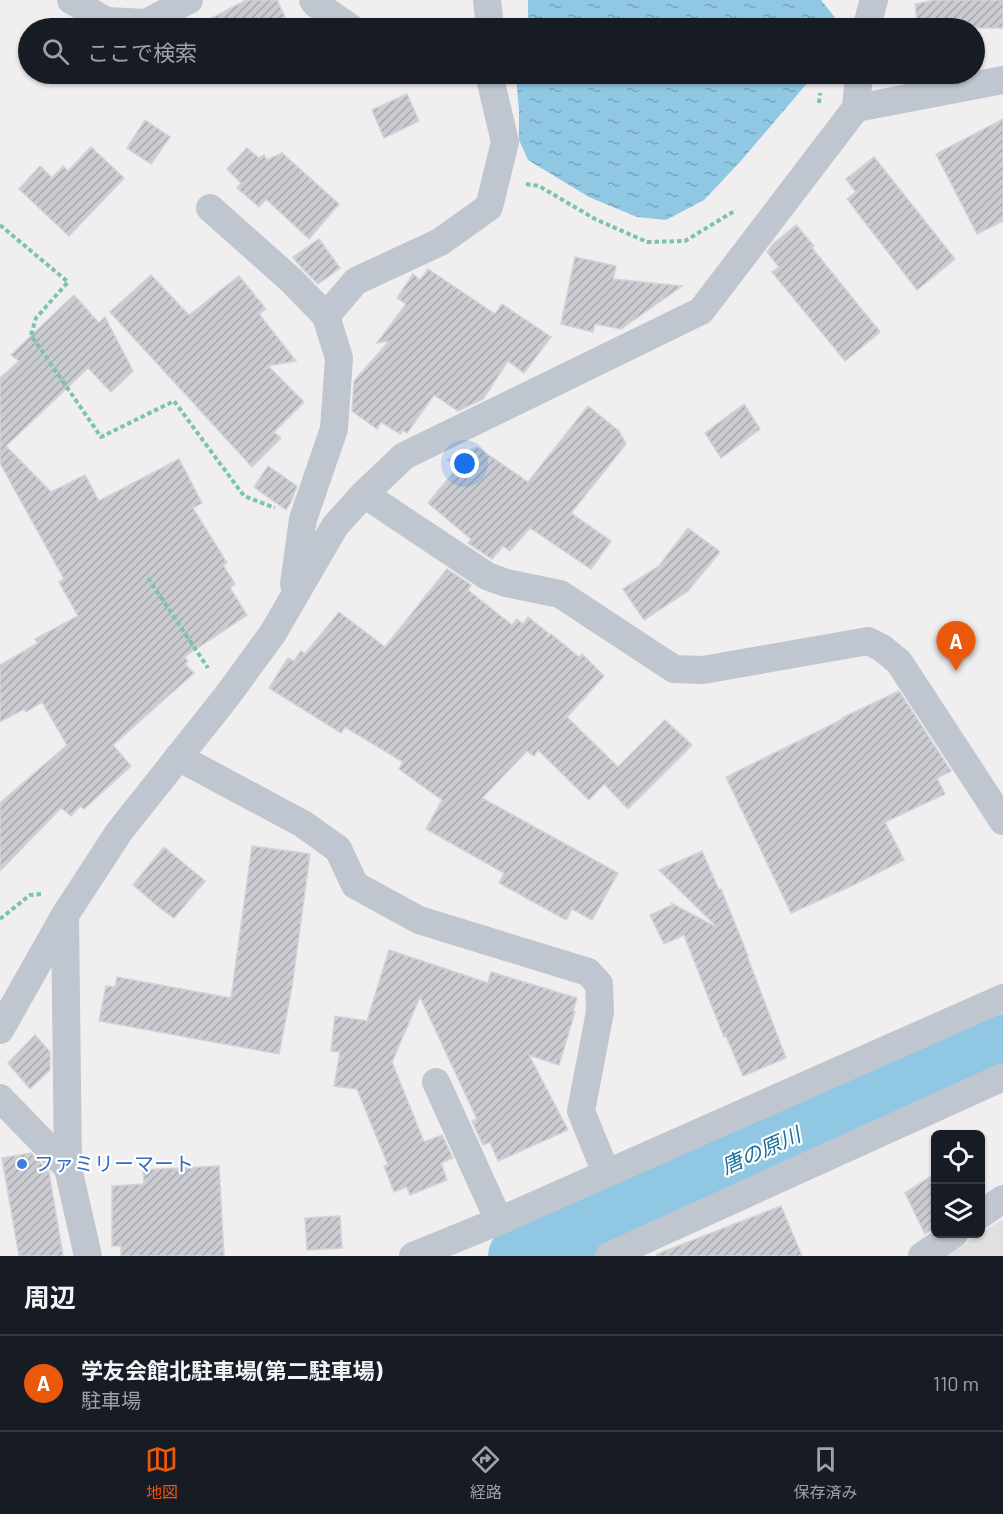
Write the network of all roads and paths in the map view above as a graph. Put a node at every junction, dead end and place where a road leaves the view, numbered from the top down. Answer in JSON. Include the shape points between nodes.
{"nodes":[{"id":1,"x":71,"y":0,"type":"edge"},
{"id":2,"x":189,"y":0,"type":"edge"},
{"id":3,"x":313,"y":0,"type":"edge"},
{"id":4,"x":487,"y":0,"type":"edge"},
{"id":5,"x":874,"y":0,"type":"edge"},
{"id":6,"x":101,"y":18,"type":"edge"},
{"id":7,"x":155,"y":18,"type":"edge"},
{"id":8,"x":336,"y":18,"type":"edge"},
{"id":9,"x":489,"y":18,"type":"edge"},
{"id":10,"x":869,"y":18,"type":"edge"},
{"id":11,"x":1003,"y":80,"type":"edge"},
{"id":12,"x":985,"y":83,"type":"edge"},
{"id":13,"x":491,"y":84,"type":"edge"},
{"id":14,"x":858,"y":84,"type":"edge"},
{"id":15,"x":982,"y":84,"type":"edge"},
{"id":16,"x":820,"y":93,"type":"dead end"},
{"id":17,"x":856,"y":108,"type":"junction"},
{"id":18,"x":818,"y":111,"type":"dead end"},
{"id":19,"x":496,"y":180,"type":"junction"},
{"id":20,"x":210,"y":208,"type":"dead end"},
{"id":21,"x":738,"y":209,"type":"dead end"},
{"id":22,"x":0,"y":225,"type":"edge"},
{"id":23,"x":326,"y":316,"type":"junction"},
{"id":24,"x":364,"y":494,"type":"junction"},
{"id":25,"x":303,"y":519,"type":"junction"},
{"id":26,"x":148,"y":578,"type":"dead end"},
{"id":27,"x":291,"y":601,"type":"junction"},
{"id":28,"x":227,"y":696,"type":"junction"},
{"id":29,"x":178,"y":757,"type":"junction"},
{"id":30,"x":1003,"y":821,"type":"edge"},
{"id":31,"x":65,"y":915,"type":"junction"},
{"id":32,"x":1003,"y":998,"type":"edge"},
{"id":33,"x":0,"y":1030,"type":"edge"},
{"id":34,"x":1003,"y":1077,"type":"edge"},
{"id":35,"x":436,"y":1082,"type":"dead end"},
{"id":36,"x":0,"y":1098,"type":"edge"},
{"id":37,"x":68,"y":1168,"type":"junction"},
{"id":38,"x":606,"y":1173,"type":"junction"},
{"id":39,"x":1003,"y":1199,"type":"edge"},
{"id":40,"x":985,"y":1212,"type":"edge"},
{"id":41,"x":499,"y":1221,"type":"junction"},
{"id":42,"x":947,"y":1238,"type":"edge"},
{"id":43,"x":88,"y":1256,"type":"edge"},
{"id":44,"x":413,"y":1256,"type":"edge"},
{"id":45,"x":609,"y":1256,"type":"edge"},
{"id":46,"x":922,"y":1256,"type":"edge"}],
"edges":[{"from":1,"to":6,"type":"street"},
{"from":2,"to":7,"type":"street"},
{"from":3,"to":8,"type":"street"},
{"from":4,"to":9,"type":"street"},
{"from":5,"to":10,"type":"street"},
{"from":11,"to":12,"type":"street"},
{"from":13,"to":19,"type":"street","via":[[505,142]]},
{"from":14,"to":17,"type":"street"},
{"from":15,"to":17,"type":"street"},
{"from":16,"to":18,"type":"path"},
{"from":17,"to":24,"type":"street","via":[[701,311],[404,456]]},
{"from":19,"to":21,"type":"path","via":[[539,186],[595,219],[647,242],[685,241]]},
{"from":19,"to":23,"type":"street","via":[[489,207],[440,242],[356,280]]},
{"from":20,"to":23,"type":"street"},
{"from":22,"to":25,"type":"path","via":[[68,282],[36,318],[31,335],[101,437],[174,401],[244,496]]},
{"from":23,"to":25,"type":"street","via":[[339,358],[334,429]]},
{"from":24,"to":27,"type":"street","via":[[334,526]]},
{"from":24,"to":30,"type":"street","via":[[487,576],[560,594],[674,669],[703,670],[868,641],[882,648],[900,662]]},
{"from":25,"to":27,"type":"street"},
{"from":26,"to":28,"type":"path"},
{"from":27,"to":28,"type":"street"},
{"from":28,"to":29,"type":"street"},
{"from":29,"to":31,"type":"street","via":[[119,832]]},
{"from":29,"to":38,"type":"street","via":[[303,824],[338,849],[355,885],[419,920],[588,972],[599,984],[600,1012],[581,1111]]},
{"from":31,"to":33,"type":"street"},
{"from":31,"to":37,"type":"street"},
{"from":32,"to":38,"type":"street"},
{"from":34,"to":45,"type":"street"},
{"from":35,"to":41,"type":"street"},
{"from":36,"to":37,"type":"street"},
{"from":37,"to":43,"type":"street"},
{"from":38,"to":41,"type":"street"},
{"from":39,"to":40,"type":"street"},
{"from":41,"to":44,"type":"street"},
{"from":42,"to":46,"type":"street"}]}
